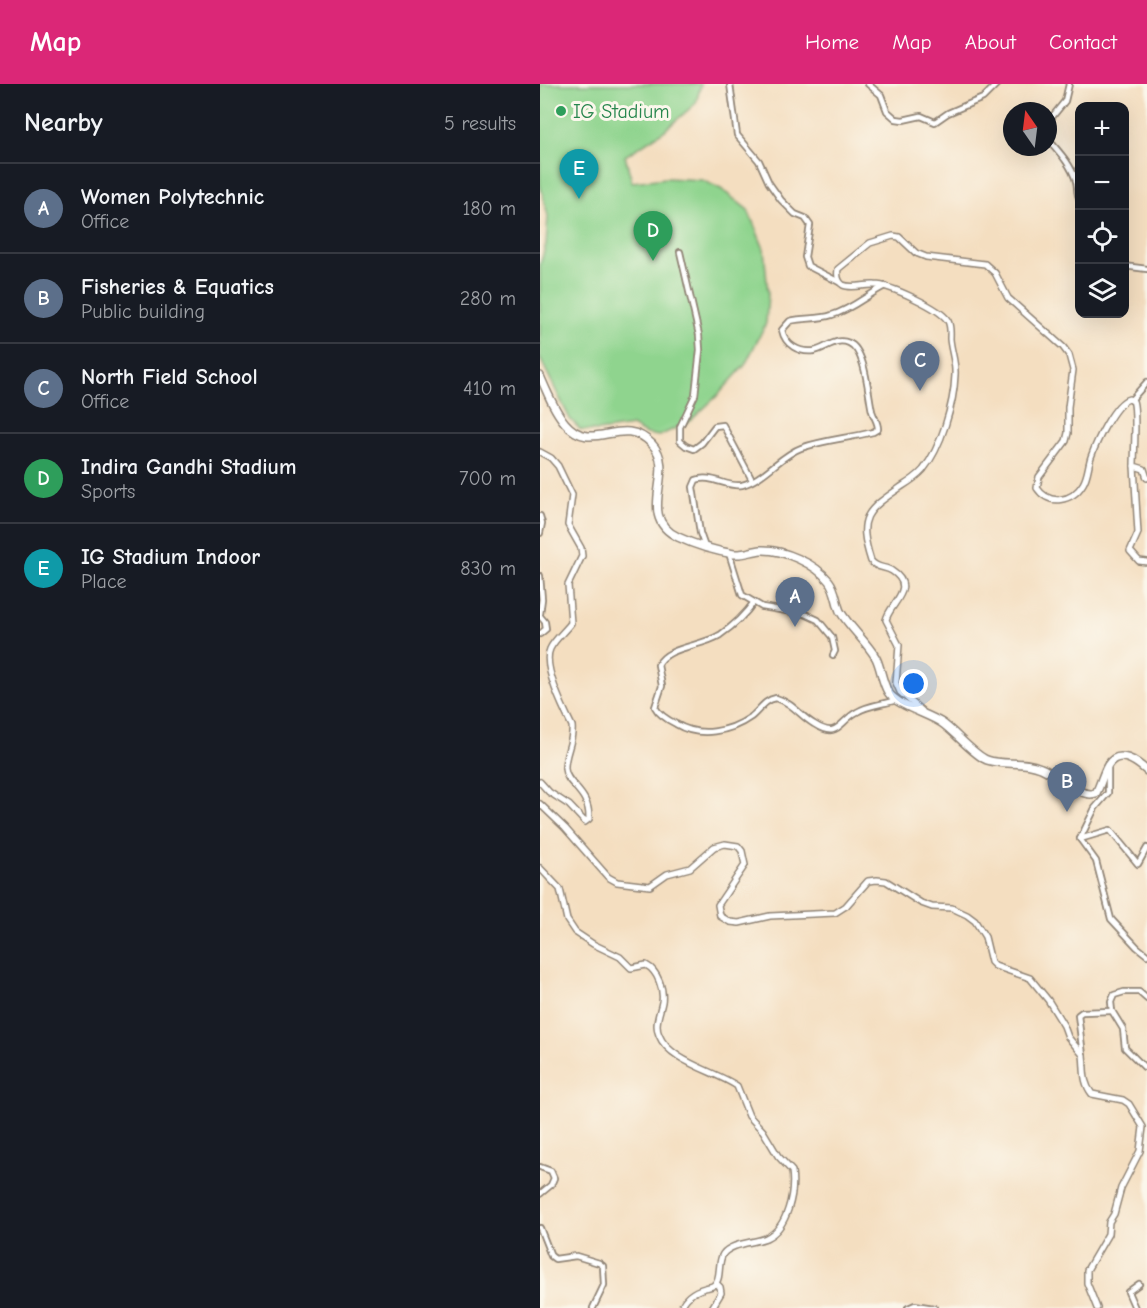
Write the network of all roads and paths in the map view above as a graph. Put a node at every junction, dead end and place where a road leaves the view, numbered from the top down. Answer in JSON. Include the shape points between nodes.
{"nodes":[{"id":1,"x":730,"y":84,"type":"edge"},
{"id":2,"x":868,"y":84,"type":"edge"},
{"id":3,"x":997,"y":84,"type":"edge"},
{"id":4,"x":1069,"y":84,"type":"edge"},
{"id":5,"x":1057,"y":111,"type":"edge"},
{"id":6,"x":1057,"y":149,"type":"edge"},
{"id":7,"x":1075,"y":181,"type":"edge"},
{"id":8,"x":680,"y":252,"type":"dead end"},
{"id":9,"x":1129,"y":267,"type":"edge"},
{"id":10,"x":1147,"y":269,"type":"edge"},
{"id":11,"x":840,"y":282,"type":"junction"},
{"id":12,"x":885,"y":286,"type":"junction"},
{"id":13,"x":540,"y":376,"type":"edge"},
{"id":14,"x":1147,"y":382,"type":"edge"},
{"id":15,"x":1131,"y":400,"type":"junction"},
{"id":16,"x":540,"y":452,"type":"edge"},
{"id":17,"x":1134,"y":466,"type":"junction"},
{"id":18,"x":1147,"y":478,"type":"edge"},
{"id":19,"x":752,"y":480,"type":"junction"},
{"id":20,"x":540,"y":516,"type":"edge"},
{"id":21,"x":540,"y":533,"type":"edge"},
{"id":22,"x":705,"y":547,"type":"junction"},
{"id":23,"x":729,"y":553,"type":"junction"},
{"id":24,"x":1147,"y":562,"type":"edge"},
{"id":25,"x":540,"y":576,"type":"edge"},
{"id":26,"x":754,"y":603,"type":"junction"},
{"id":27,"x":540,"y":615,"type":"edge"},
{"id":28,"x":540,"y":634,"type":"edge"},
{"id":29,"x":833,"y":655,"type":"dead end"},
{"id":30,"x":897,"y":700,"type":"junction"},
{"id":31,"x":924,"y":713,"type":"junction"},
{"id":32,"x":1108,"y":764,"type":"junction"},
{"id":33,"x":1147,"y":771,"type":"edge"},
{"id":34,"x":540,"y":782,"type":"edge"},
{"id":35,"x":540,"y":804,"type":"edge"},
{"id":36,"x":1080,"y":839,"type":"junction"},
{"id":37,"x":1147,"y":848,"type":"edge"},
{"id":38,"x":540,"y":868,"type":"edge"},
{"id":39,"x":1147,"y":956,"type":"edge"},
{"id":40,"x":1147,"y":999,"type":"edge"},
{"id":41,"x":1112,"y":1011,"type":"junction"},
{"id":42,"x":1083,"y":1054,"type":"junction"},
{"id":43,"x":1147,"y":1066,"type":"edge"},
{"id":44,"x":540,"y":1167,"type":"edge"},
{"id":45,"x":540,"y":1194,"type":"edge"},
{"id":46,"x":540,"y":1228,"type":"edge"},
{"id":47,"x":716,"y":1282,"type":"junction"},
{"id":48,"x":1139,"y":1284,"type":"dead end"},
{"id":49,"x":593,"y":1308,"type":"edge"},
{"id":50,"x":681,"y":1308,"type":"edge"},
{"id":51,"x":712,"y":1308,"type":"edge"},
{"id":52,"x":908,"y":1308,"type":"edge"},
{"id":53,"x":934,"y":1308,"type":"edge"},
{"id":54,"x":1097,"y":1308,"type":"edge"},
{"id":55,"x":1135,"y":1308,"type":"edge"}],
"edges":[{"from":1,"to":11,"type":"street","via":[[737,135],[755,154],[782,200],[810,225],[805,257],[808,266]]},
{"from":2,"to":3,"type":"street","via":[[881,95],[887,111],[896,119],[921,116],[935,122],[975,102]]},
{"from":4,"to":5,"type":"street","via":[[1065,101]]},
{"from":6,"to":7,"type":"street"},
{"from":8,"to":19,"type":"street","via":[[700,350],[695,395],[680,427],[680,441],[694,448],[715,426],[723,425]]},
{"from":9,"to":10,"type":"street"},
{"from":11,"to":12,"type":"street","via":[[846,286]]},
{"from":11,"to":15,"type":"street","via":[[838,269],[870,243],[893,237],[899,237],[916,254],[977,261],[992,269],[1008,298],[1063,347],[1072,362],[1066,441],[1037,482],[1041,494],[1048,498],[1063,500],[1083,485],[1106,426],[1120,403]]},
{"from":12,"to":19,"type":"street","via":[[837,313],[790,321],[782,330],[786,341],[803,350],[815,351],[840,341],[856,348],[878,429],[798,449]]},
{"from":12,"to":31,"type":"street","via":[[947,320],[955,367],[945,424],[930,460],[921,473],[869,511],[864,525],[871,561],[893,572],[902,585],[898,601],[886,620],[899,645],[896,683],[900,692]]},
{"from":13,"to":22,"type":"highway","via":[[566,425],[575,431],[595,436],[632,431],[652,445],[660,463],[656,500],[659,518],[677,536]]},
{"from":14,"to":15,"type":"street"},
{"from":15,"to":17,"type":"street","via":[[1136,405]]},
{"from":16,"to":34,"type":"street","via":[[558,466],[572,495],[568,525],[581,548],[582,556],[568,585],[570,623],[549,651],[548,660],[572,726],[565,770],[586,799],[589,819],[585,822]]},
{"from":17,"to":18,"type":"street","via":[[1144,469]]},
{"from":17,"to":24,"type":"street","via":[[1138,533],[1130,551],[1139,561]]},
{"from":19,"to":22,"type":"street","via":[[738,486],[706,478],[694,483]]},
{"from":20,"to":21,"type":"street"},
{"from":22,"to":23,"type":"highway"},
{"from":23,"to":26,"type":"street","via":[[739,590]]},
{"from":23,"to":30,"type":"highway","via":[[772,550],[808,564],[825,577],[846,621],[875,657],[887,690]]},
{"from":25,"to":27,"type":"street"},
{"from":26,"to":29,"type":"street","via":[[818,620],[832,637]]},
{"from":26,"to":30,"type":"street","via":[[719,635],[663,657],[658,665],[662,689],[655,706],[660,714],[689,731],[713,731],[734,726],[776,698],[789,702],[807,720],[829,730],[841,727],[859,710]]},
{"from":27,"to":28,"type":"street","via":[[546,629]]},
{"from":30,"to":31,"type":"highway"},
{"from":31,"to":32,"type":"highway","via":[[986,760],[1032,764],[1081,793],[1096,793]]},
{"from":32,"to":33,"type":"highway","via":[[1120,757]]},
{"from":32,"to":36,"type":"street","via":[[1108,793],[1095,808]]},
{"from":35,"to":42,"type":"street","via":[[617,882],[650,886],[667,874],[690,868],[714,848],[730,843],[738,846],[745,865],[718,905],[720,916],[730,922],[835,913],[873,880],[886,882],[932,907],[952,908],[967,915],[981,929],[995,966],[1030,978]]},
{"from":36,"to":37,"type":"street","via":[[1110,830],[1138,864]]},
{"from":36,"to":39,"type":"street","via":[[1096,861],[1111,918]]},
{"from":38,"to":47,"type":"street","via":[[560,889],[567,920],[575,932],[620,957],[631,968],[646,965],[653,970],[661,989],[657,1031],[661,1040],[685,1060],[736,1086],[749,1116],[792,1171],[792,1192],[780,1226],[766,1238],[726,1251],[719,1262]]},
{"from":40,"to":41,"type":"street","via":[[1139,992],[1119,992],[1112,998]]},
{"from":41,"to":42,"type":"street","via":[[1079,1013]]},
{"from":41,"to":43,"type":"street","via":[[1123,1029],[1125,1048]]},
{"from":42,"to":54,"type":"street","via":[[1086,1085],[1092,1094],[1123,1100],[1143,1127],[1140,1151],[1120,1188],[1114,1214],[1108,1221],[1108,1234],[1087,1270],[1087,1283]]},
{"from":44,"to":45,"type":"street","via":[[551,1171],[554,1178]]},
{"from":46,"to":49,"type":"street","via":[[555,1259],[576,1256],[603,1266],[604,1285]]},
{"from":47,"to":50,"type":"street","via":[[686,1298]]},
{"from":47,"to":51,"type":"street","via":[[721,1293]]},
{"from":48,"to":55,"type":"street","via":[[1128,1292]]},
{"from":52,"to":53,"type":"street"}]}
